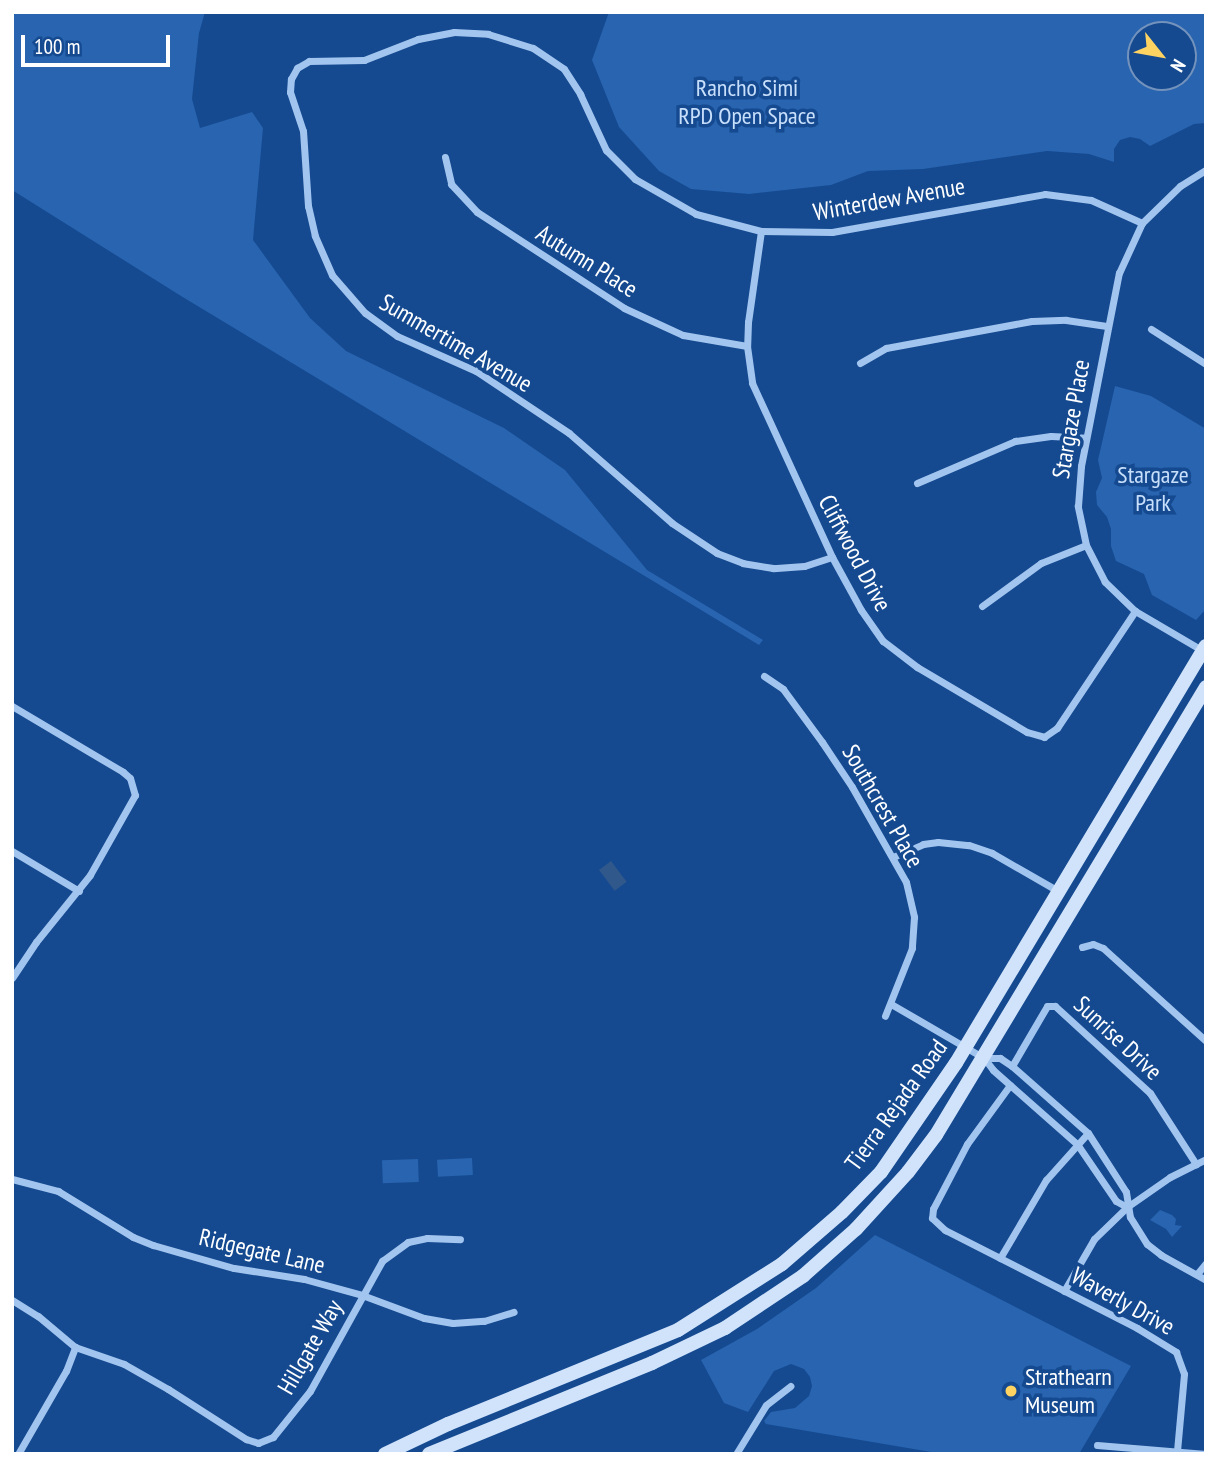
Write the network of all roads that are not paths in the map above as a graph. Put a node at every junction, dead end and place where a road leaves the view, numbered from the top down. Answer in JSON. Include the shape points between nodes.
{"nodes":[{"id":1,"x":345,"y":62,"type":"joint"},
{"id":2,"x":445,"y":156,"type":"dead end"},
{"id":3,"x":1206,"y":170,"type":"edge"},
{"id":4,"x":1142,"y":223,"type":"junction"},
{"id":5,"x":761,"y":231,"type":"junction"},
{"id":6,"x":1107,"y":327,"type":"junction"},
{"id":7,"x":1151,"y":330,"type":"dead end"},
{"id":8,"x":747,"y":346,"type":"junction"},
{"id":9,"x":860,"y":363,"type":"dead end"},
{"id":10,"x":1206,"y":364,"type":"edge"},
{"id":11,"x":1086,"y":439,"type":"junction"},
{"id":12,"x":916,"y":483,"type":"dead end"},
{"id":13,"x":1086,"y":545,"type":"junction"},
{"id":14,"x":832,"y":557,"type":"junction"},
{"id":15,"x":982,"y":606,"type":"dead end"},
{"id":16,"x":1135,"y":611,"type":"junction"},
{"id":17,"x":1205,"y":650,"type":"edge"},
{"id":18,"x":764,"y":676,"type":"dead end"},
{"id":19,"x":1206,"y":687,"type":"edge"},
{"id":20,"x":12,"y":706,"type":"edge"},
{"id":21,"x":12,"y":851,"type":"edge"},
{"id":22,"x":893,"y":857,"type":"junction"},
{"id":23,"x":79,"y":891,"type":"junction"},
{"id":24,"x":1059,"y":892,"type":"junction"},
{"id":25,"x":1082,"y":947,"type":"dead end"},
{"id":26,"x":12,"y":978,"type":"edge"},
{"id":27,"x":891,"y":1004,"type":"junction"},
{"id":28,"x":885,"y":1016,"type":"dead end"},
{"id":29,"x":1206,"y":1041,"type":"edge"},
{"id":30,"x":966,"y":1047,"type":"junction"},
{"id":31,"x":984,"y":1058,"type":"junction"},
{"id":32,"x":1012,"y":1066,"type":"junction"},
{"id":33,"x":1010,"y":1085,"type":"junction"},
{"id":34,"x":1088,"y":1133,"type":"junction"},
{"id":35,"x":1077,"y":1144,"type":"junction"},
{"id":36,"x":1206,"y":1159,"type":"edge"},
{"id":37,"x":1196,"y":1164,"type":"junction"},
{"id":38,"x":12,"y":1180,"type":"edge"},
{"id":39,"x":1128,"y":1207,"type":"junction"},
{"id":40,"x":460,"y":1239,"type":"dead end"},
{"id":41,"x":1000,"y":1258,"type":"junction"},
{"id":42,"x":1206,"y":1263,"type":"edge"},
{"id":43,"x":1198,"y":1274,"type":"junction"},
{"id":44,"x":1206,"y":1280,"type":"edge"},
{"id":45,"x":1064,"y":1291,"type":"junction"},
{"id":46,"x":362,"y":1295,"type":"junction"},
{"id":47,"x":12,"y":1300,"type":"edge"},
{"id":48,"x":514,"y":1312,"type":"dead end"},
{"id":49,"x":75,"y":1347,"type":"junction"},
{"id":50,"x":790,"y":1386,"type":"dead end"},
{"id":51,"x":1097,"y":1445,"type":"dead end"},
{"id":52,"x":1177,"y":1451,"type":"junction"},
{"id":53,"x":18,"y":1454,"type":"edge"},
{"id":54,"x":385,"y":1454,"type":"edge"},
{"id":55,"x":429,"y":1454,"type":"edge"},
{"id":56,"x":736,"y":1454,"type":"edge"},
{"id":57,"x":1206,"y":1454,"type":"edge"}],
"edges":[{"from":1,"to":5,"type":"street","name":"Winterdew Avenue","via":[[454,32],[488,34],[533,48],[564,69],[606,150],[635,179],[696,214]]},
{"from":1,"to":14,"type":"street","name":"Summertime Avenue","via":[[302,64],[291,79],[290,92],[303,131],[315,236],[332,275],[365,313],[397,335],[476,371],[569,433],[672,523],[717,553],[773,568],[804,566]]},
{"from":2,"to":8,"type":"street","name":"Autumn Place","via":[[451,184],[477,212],[624,308],[683,335]]},
{"from":3,"to":4,"type":"street","name":"Stargaze Place","via":[[1180,186]]},
{"from":4,"to":5,"type":"street","name":"Winterdew Avenue","via":[[1091,201],[1045,194],[832,232]]},
{"from":4,"to":6,"type":"street","name":"Stargaze Place","via":[[1119,273]]},
{"from":5,"to":8,"type":"street","name":"Cliffwood Drive"},
{"from":6,"to":9,"type":"street","via":[[1066,320],[1032,321],[886,348]]},
{"from":6,"to":11,"type":"street","name":"Stargaze Place"},
{"from":7,"to":10,"type":"street"},
{"from":8,"to":14,"type":"street","name":"Cliffwood Drive","via":[[758,400]]},
{"from":11,"to":12,"type":"street","via":[[1051,436],[1015,441]]},
{"from":11,"to":13,"type":"street","name":"Stargaze Place","via":[[1078,506]]},
{"from":13,"to":15,"type":"street","via":[[1041,563]]},
{"from":13,"to":16,"type":"street","name":"Stargaze Place","via":[[1105,582]]},
{"from":14,"to":16,"type":"street","name":"Cliffwood Drive","via":[[883,641],[917,667],[1036,737],[1051,735],[1057,728]]},
{"from":16,"to":17,"type":"street","name":"Stargaze Place"},
{"from":17,"to":24,"type":"main road","name":"Tierra Rejada Road"},
{"from":18,"to":22,"type":"street","name":"Southcrest Place","via":[[783,689],[822,742]]},
{"from":19,"to":31,"type":"main road","name":"Tierra Rejada Road"},
{"from":20,"to":23,"type":"street","via":[[130,779],[133,803]]},
{"from":21,"to":23,"type":"street"},
{"from":22,"to":24,"type":"street","via":[[923,844],[969,845],[992,853]]},
{"from":22,"to":27,"type":"street","name":"Southcrest Place","via":[[911,899],[914,932]]},
{"from":23,"to":26,"type":"street"},
{"from":24,"to":30,"type":"main road","name":"Tierra Rejada Road"},
{"from":25,"to":29,"type":"street","via":[[1093,944],[1103,948]]},
{"from":27,"to":28,"type":"street","name":"Southcrest Place"},
{"from":27,"to":30,"type":"street"},
{"from":30,"to":31,"type":"street"},
{"from":30,"to":54,"type":"main road","name":"Tierra Rejada Road","via":[[881,1172],[782,1264],[666,1336]]},
{"from":31,"to":32,"type":"street","via":[[1000,1058]]},
{"from":31,"to":33,"type":"street"},
{"from":31,"to":55,"type":"main road","name":"Tierra Rejada Road","via":[[908,1172],[856,1229],[803,1276],[688,1347]]},
{"from":32,"to":34,"type":"street"},
{"from":32,"to":37,"type":"street","name":"Sunrise Drive","via":[[1047,1006],[1055,1006],[1150,1093]]},
{"from":33,"to":35,"type":"street"},
{"from":33,"to":41,"type":"street","name":"Waverly Drive","via":[[967,1144],[932,1218],[945,1230]]},
{"from":34,"to":35,"type":"street"},
{"from":34,"to":39,"type":"street","via":[[1126,1192]]},
{"from":35,"to":39,"type":"street","via":[[1116,1200]]},
{"from":35,"to":41,"type":"street","via":[[1033,1198]]},
{"from":36,"to":37,"type":"street"},
{"from":37,"to":39,"type":"street"},
{"from":38,"to":46,"type":"street","name":"Ridgegate Lane","via":[[58,1191],[153,1245],[234,1268],[304,1279]]},
{"from":39,"to":43,"type":"street","via":[[1147,1244]]},
{"from":39,"to":45,"type":"street","via":[[1094,1239]]},
{"from":40,"to":46,"type":"street","name":"Hillgate Way","via":[[427,1238],[394,1251],[382,1261]]},
{"from":41,"to":45,"type":"street","name":"Waverly Drive"},
{"from":42,"to":43,"type":"street"},
{"from":43,"to":44,"type":"street"},
{"from":45,"to":52,"type":"street","name":"Waverly Drive","via":[[1176,1352],[1184,1374]]},
{"from":46,"to":48,"type":"street","name":"Ridgegate Lane","via":[[424,1318],[453,1323],[484,1321]]},
{"from":46,"to":49,"type":"street","name":"Hillgate Way","via":[[310,1391],[273,1437],[258,1443],[124,1364]]},
{"from":47,"to":49,"type":"street","via":[[38,1315]]},
{"from":49,"to":53,"type":"street"},
{"from":50,"to":56,"type":"street","via":[[766,1405]]},
{"from":51,"to":52,"type":"street"},
{"from":52,"to":57,"type":"street"}]}
